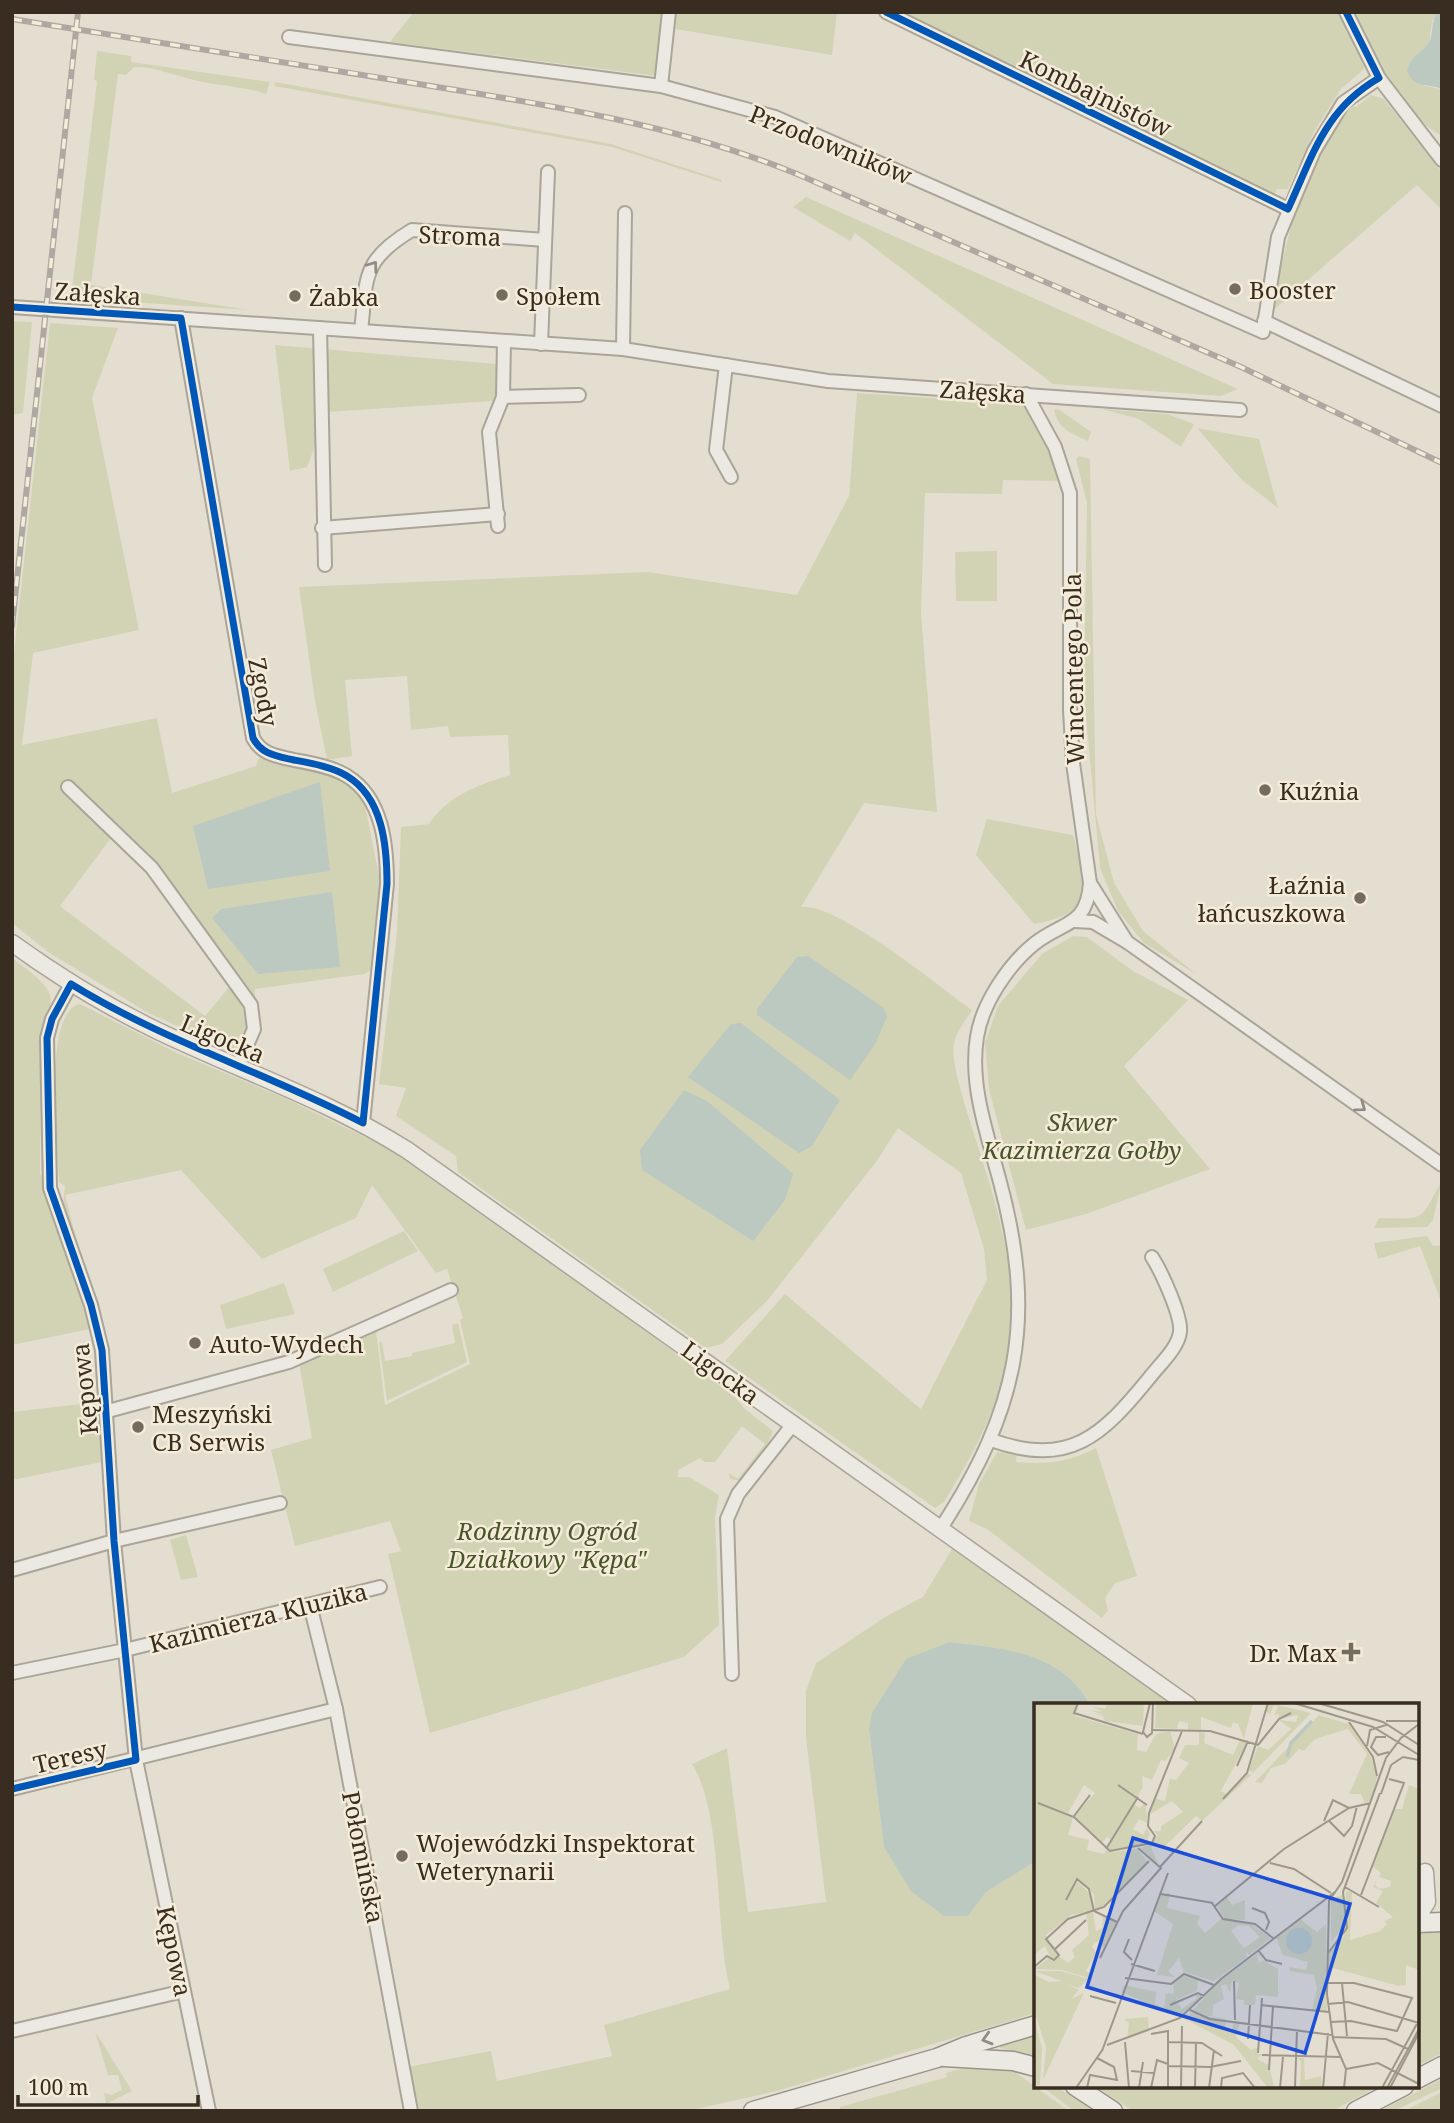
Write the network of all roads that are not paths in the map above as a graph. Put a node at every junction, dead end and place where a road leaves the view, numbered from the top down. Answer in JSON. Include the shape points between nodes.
{"nodes":[{"id":1,"x":669,"y":12,"type":"edge"},
{"id":2,"x":886,"y":12,"type":"edge"},
{"id":3,"x":1346,"y":12,"type":"edge"},
{"id":4,"x":289,"y":37,"type":"dead end"},
{"id":5,"x":1379,"y":78,"type":"junction"},
{"id":6,"x":661,"y":86,"type":"junction"},
{"id":7,"x":1428,"y":142,"type":"junction"},
{"id":8,"x":1442,"y":146,"type":"edge"},
{"id":9,"x":1442,"y":160,"type":"edge"},
{"id":10,"x":548,"y":172,"type":"dead end"},
{"id":11,"x":1288,"y":209,"type":"junction"},
{"id":12,"x":625,"y":213,"type":"dead end"},
{"id":13,"x":545,"y":240,"type":"junction"},
{"id":14,"x":12,"y":307,"type":"edge"},
{"id":15,"x":181,"y":318,"type":"junction"},
{"id":16,"x":1263,"y":326,"type":"junction"},
{"id":17,"x":320,"y":328,"type":"junction"},
{"id":18,"x":361,"y":331,"type":"junction"},
{"id":19,"x":504,"y":342,"type":"junction"},
{"id":20,"x":541,"y":344,"type":"junction"},
{"id":21,"x":623,"y":349,"type":"junction"},
{"id":22,"x":726,"y":365,"type":"junction"},
{"id":23,"x":1026,"y":394,"type":"junction"},
{"id":24,"x":579,"y":395,"type":"dead end"},
{"id":25,"x":503,"y":397,"type":"junction"},
{"id":26,"x":1442,"y":406,"type":"edge"},
{"id":27,"x":1240,"y":410,"type":"dead end"},
{"id":28,"x":731,"y":477,"type":"dead end"},
{"id":29,"x":323,"y":528,"type":"junction"},
{"id":30,"x":325,"y":565,"type":"dead end"},
{"id":31,"x":68,"y":788,"type":"dead end"},
{"id":32,"x":1090,"y":883,"type":"junction"},
{"id":33,"x":1075,"y":921,"type":"junction"},
{"id":34,"x":1127,"y":942,"type":"junction"},
{"id":35,"x":12,"y":943,"type":"edge"},
{"id":36,"x":71,"y":984,"type":"junction"},
{"id":37,"x":238,"y":1066,"type":"junction"},
{"id":38,"x":363,"y":1123,"type":"junction"},
{"id":39,"x":1442,"y":1165,"type":"edge"},
{"id":40,"x":1152,"y":1257,"type":"dead end"},
{"id":41,"x":451,"y":1290,"type":"dead end"},
{"id":42,"x":108,"y":1411,"type":"junction"},
{"id":43,"x":794,"y":1423,"type":"junction"},
{"id":44,"x":991,"y":1440,"type":"junction"},
{"id":45,"x":280,"y":1503,"type":"dead end"},
{"id":46,"x":941,"y":1528,"type":"junction"},
{"id":47,"x":114,"y":1541,"type":"junction"},
{"id":48,"x":12,"y":1570,"type":"edge"},
{"id":49,"x":380,"y":1587,"type":"dead end"},
{"id":50,"x":310,"y":1605,"type":"junction"},
{"id":51,"x":125,"y":1650,"type":"junction"},
{"id":52,"x":12,"y":1673,"type":"edge"},
{"id":53,"x":732,"y":1674,"type":"dead end"},
{"id":54,"x":1185,"y":1703,"type":"edge"},
{"id":55,"x":337,"y":1709,"type":"junction"},
{"id":56,"x":135,"y":1760,"type":"junction"},
{"id":57,"x":12,"y":1789,"type":"edge"},
{"id":58,"x":1421,"y":1869,"type":"edge"},
{"id":59,"x":1442,"y":1884,"type":"edge"},
{"id":60,"x":1419,"y":1917,"type":"edge"},
{"id":61,"x":1419,"y":1921,"type":"edge"},
{"id":62,"x":1442,"y":1922,"type":"edge"},
{"id":63,"x":184,"y":1991,"type":"junction"},
{"id":64,"x":1034,"y":2026,"type":"edge"},
{"id":65,"x":12,"y":2031,"type":"edge"},
{"id":66,"x":940,"y":2057,"type":"junction"},
{"id":67,"x":1034,"y":2066,"type":"edge"},
{"id":68,"x":1442,"y":2066,"type":"edge"},
{"id":69,"x":1419,"y":2078,"type":"edge"},
{"id":70,"x":1079,"y":2088,"type":"edge"},
{"id":71,"x":1400,"y":2088,"type":"edge"},
{"id":72,"x":209,"y":2111,"type":"edge"},
{"id":73,"x":411,"y":2111,"type":"edge"},
{"id":74,"x":753,"y":2111,"type":"edge"},
{"id":75,"x":1113,"y":2111,"type":"edge"},
{"id":76,"x":1356,"y":2111,"type":"edge"}],
"edges":[{"from":1,"to":6,"type":"street"},
{"from":2,"to":11,"type":"street","name":"Kombajnistów"},
{"from":3,"to":5,"type":"street"},
{"from":4,"to":6,"type":"street","name":"Przodowników"},
{"from":5,"to":7,"type":"street"},
{"from":5,"to":11,"type":"street","via":[[1353,93],[1336,114]]},
{"from":6,"to":16,"type":"street","name":"Przodowników","via":[[775,117]]},
{"from":7,"to":8,"type":"street"},
{"from":7,"to":9,"type":"street"},
{"from":10,"to":13,"type":"street"},
{"from":11,"to":16,"type":"street","via":[[1278,237]]},
{"from":12,"to":21,"type":"street"},
{"from":18,"to":13,"type":"street","name":"Stroma","one_way":true,"via":[[369,268],[412,230]]},
{"from":13,"to":20,"type":"street"},
{"from":14,"to":15,"type":"street","name":"Załęska"},
{"from":15,"to":17,"type":"street","name":"Załęska"},
{"from":15,"to":38,"type":"street","name":"Zgody","via":[[253,738],[274,756],[346,775],[363,790],[381,825],[387,884]]},
{"from":16,"to":26,"type":"street","name":"Przodowników"},
{"from":17,"to":18,"type":"street","name":"Załęska"},
{"from":17,"to":29,"type":"street"},
{"from":18,"to":19,"type":"street","name":"Załęska"},
{"from":19,"to":20,"type":"street","name":"Załęska"},
{"from":19,"to":25,"type":"street"},
{"from":20,"to":21,"type":"street","name":"Załęska"},
{"from":21,"to":22,"type":"street","name":"Załęska"},
{"from":22,"to":23,"type":"street","name":"Załęska","via":[[828,381]]},
{"from":22,"to":28,"type":"street","via":[[716,450]]},
{"from":23,"to":27,"type":"street","name":"Załęska"},
{"from":23,"to":32,"type":"street","name":"Wincentego Pola","via":[[1055,447],[1070,493],[1070,718]]},
{"from":24,"to":25,"type":"street"},
{"from":25,"to":29,"type":"street","via":[[489,432],[498,520]]},
{"from":29,"to":30,"type":"street"},
{"from":31,"to":37,"type":"street","name":"Ligocka","via":[[152,868],[251,1005],[256,1020]]},
{"from":32,"to":33,"type":"street","via":[[1089,901]]},
{"from":32,"to":34,"type":"street","name":"Wincentego Pola"},
{"from":33,"to":34,"type":"street","name":"Wincentego Pola","via":[[1093,922]]},
{"from":33,"to":44,"type":"street","via":[[1041,939],[1026,953],[991,999],[976,1038],[977,1089],[1014,1244],[1020,1300],[1010,1383]]},
{"from":34,"to":39,"type":"street","name":"Wincentego Pola","one_way":true},
{"from":35,"to":36,"type":"street","name":"Ligocka"},
{"from":36,"to":37,"type":"street","name":"Ligocka","via":[[144,1024]]},
{"from":36,"to":42,"type":"street","name":"Kępowa","via":[[47,1038],[50,1188],[97,1328]]},
{"from":37,"to":38,"type":"street","name":"Ligocka"},
{"from":38,"to":43,"type":"street","name":"Ligocka","via":[[471,1193]]},
{"from":40,"to":44,"type":"street","via":[[1181,1329],[1178,1341],[1148,1380],[1078,1446],[1044,1452]]},
{"from":41,"to":42,"type":"street","name":"Kępowa","via":[[289,1362]]},
{"from":42,"to":47,"type":"street","name":"Kępowa"},
{"from":43,"to":46,"type":"street","name":"Ligocka"},
{"from":43,"to":53,"type":"street","via":[[738,1494],[727,1519]]},
{"from":44,"to":46,"type":"street"},
{"from":45,"to":47,"type":"street"},
{"from":46,"to":54,"type":"street","name":"Ligocka"},
{"from":47,"to":48,"type":"street"},
{"from":47,"to":51,"type":"street","name":"Kępowa"},
{"from":49,"to":50,"type":"street","name":"Kazimierza Kluzika"},
{"from":50,"to":51,"type":"street","name":"Kazimierza Kluzika"},
{"from":50,"to":55,"type":"street","name":"Połomińska"},
{"from":51,"to":52,"type":"street","name":"Kazimierza Kluzika"},
{"from":51,"to":56,"type":"street","name":"Kępowa"},
{"from":55,"to":56,"type":"street","name":"Teresy"},
{"from":55,"to":73,"type":"street","name":"Połomińska"},
{"from":56,"to":57,"type":"street","name":"Teresy"},
{"from":56,"to":63,"type":"street","name":"Kępowa"},
{"from":58,"to":59,"type":"street"},
{"from":58,"to":60,"type":"street","via":[[1427,1902]]},
{"from":61,"to":62,"type":"main road"},
{"from":63,"to":65,"type":"street"},
{"from":63,"to":72,"type":"street","name":"Kępowa"},
{"from":64,"to":66,"type":"main road","one_way":true},
{"from":66,"to":67,"type":"main road"},
{"from":66,"to":74,"type":"main road"},
{"from":68,"to":69,"type":"main road"},
{"from":70,"to":75,"type":"main road"},
{"from":71,"to":76,"type":"main road"}]}
